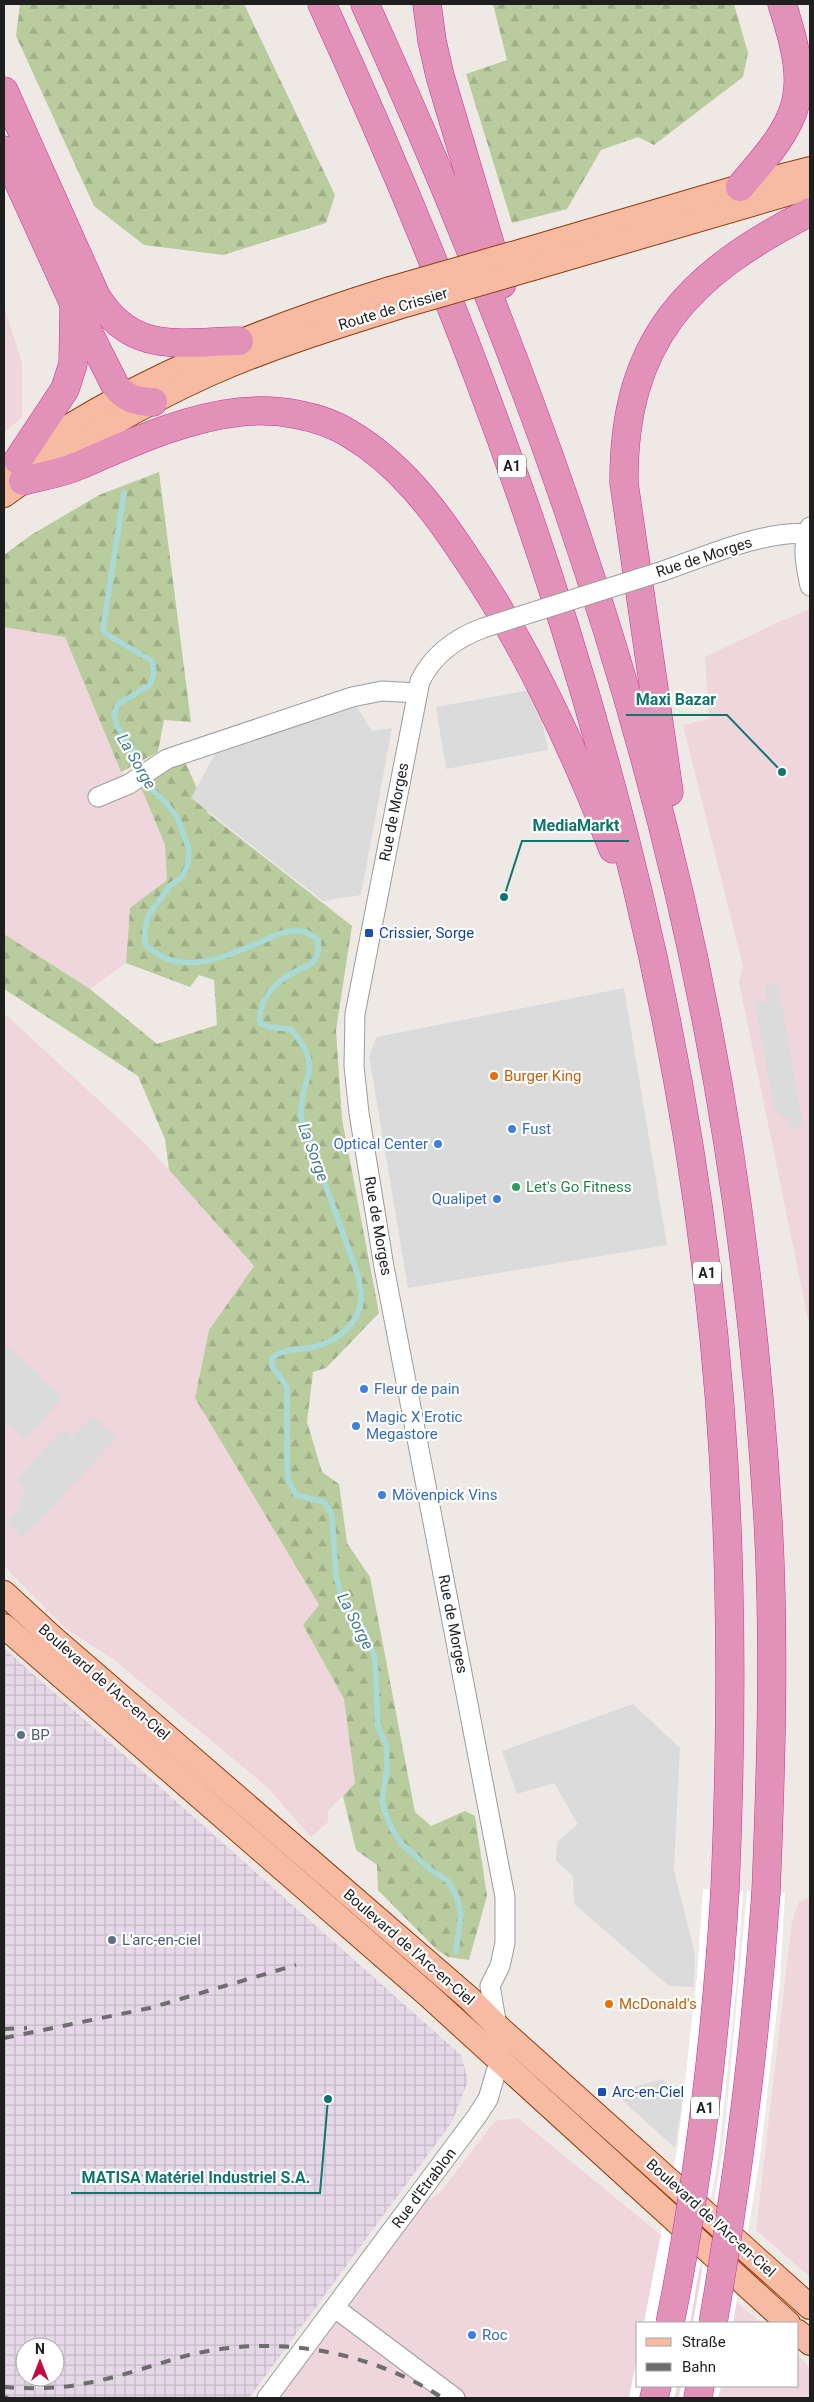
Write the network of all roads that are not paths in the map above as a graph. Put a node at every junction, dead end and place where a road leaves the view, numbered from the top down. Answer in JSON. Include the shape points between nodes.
{"nodes":[{"id":1,"x":300,"y":4,"type":"edge"},
{"id":2,"x":322,"y":4,"type":"edge"},
{"id":3,"x":365,"y":4,"type":"edge"},
{"id":4,"x":428,"y":4,"type":"edge"},
{"id":5,"x":782,"y":4,"type":"edge"},
{"id":6,"x":798,"y":4,"type":"edge"},
{"id":7,"x":810,"y":43,"type":"edge"},
{"id":8,"x":4,"y":92,"type":"edge"},
{"id":9,"x":366,"y":101,"type":"junction"},
{"id":10,"x":4,"y":150,"type":"edge"},
{"id":11,"x":810,"y":169,"type":"edge"},
{"id":12,"x":740,"y":187,"type":"junction"},
{"id":13,"x":810,"y":187,"type":"edge"},
{"id":14,"x":810,"y":212,"type":"edge"},
{"id":15,"x":529,"y":259,"type":"junction"},
{"id":16,"x":394,"y":298,"type":"junction"},
{"id":17,"x":74,"y":304,"type":"junction"},
{"id":18,"x":239,"y":340,"type":"junction"},
{"id":19,"x":124,"y":395,"type":"junction"},
{"id":20,"x":153,"y":402,"type":"junction"},
{"id":21,"x":554,"y":466,"type":"junction"},
{"id":22,"x":12,"y":476,"type":"edge"},
{"id":23,"x":808,"y":531,"type":"edge"},
{"id":24,"x":810,"y":586,"type":"edge"},
{"id":25,"x":416,"y":693,"type":"junction"},
{"id":26,"x":98,"y":797,"type":"dead end"},
{"id":27,"x":651,"y":946,"type":"junction"},
{"id":28,"x":692,"y":950,"type":"junction"},
{"id":29,"x":4,"y":1593,"type":"edge"},
{"id":30,"x":4,"y":1626,"type":"edge"},
{"id":31,"x":490,"y":1986,"type":"junction"},
{"id":32,"x":428,"y":1996,"type":"junction"},
{"id":33,"x":470,"y":1999,"type":"junction"},
{"id":34,"x":497,"y":2026,"type":"junction"},
{"id":35,"x":499,"y":2062,"type":"junction"},
{"id":36,"x":548,"y":2071,"type":"junction"},
{"id":37,"x":810,"y":2307,"type":"edge"},
{"id":38,"x":336,"y":2308,"type":"junction"},
{"id":39,"x":670,"y":2322,"type":"edge"},
{"id":40,"x":713,"y":2322,"type":"edge"},
{"id":41,"x":787,"y":2322,"type":"edge"},
{"id":42,"x":799,"y":2333,"type":"edge"},
{"id":43,"x":810,"y":2343,"type":"edge"},
{"id":44,"x":267,"y":2398,"type":"edge"},
{"id":45,"x":455,"y":2398,"type":"edge"}],
"edges":[{"from":1,"to":9,"type":"highway"},
{"from":2,"to":9,"type":"highway","number":"A1"},
{"from":3,"to":21,"type":"highway","number":"A1","via":[[462,227]]},
{"from":4,"to":21,"type":"highway","via":[[440,76]]},
{"from":5,"to":12,"type":"highway","via":[[797,55],[796,105],[786,130]]},
{"from":6,"to":7,"type":"highway"},
{"from":8,"to":18,"type":"highway","via":[[96,296],[119,325],[150,340]]},
{"from":9,"to":27,"type":"highway","number":"A1","via":[[466,343],[542,554],[611,781]]},
{"from":10,"to":17,"type":"highway"},
{"from":11,"to":12,"type":"main road","name":"Route de Crissier"},
{"from":12,"to":15,"type":"main road","name":"Route de Crissier"},
{"from":13,"to":15,"type":"main road","name":"Route de Crissier"},
{"from":14,"to":28,"type":"highway","via":[[763,237],[723,264],[677,308],[649,350],[628,414],[624,458],[626,504]]},
{"from":15,"to":16,"type":"main road","name":"Route de Crissier","bridge":true},
{"from":16,"to":18,"type":"main road","name":"Route de Crissier"},
{"from":16,"to":20,"type":"main road","name":"Route de Crissier","via":[[209,374]]},
{"from":17,"to":19,"type":"highway","via":[[115,385]]},
{"from":17,"to":22,"type":"highway","via":[[73,364],[68,383]]},
{"from":18,"to":19,"type":"main road","name":"Route de Crissier"},
{"from":19,"to":20,"type":"highway","via":[[142,402]]},
{"from":19,"to":22,"type":"main road","name":"Route de Crissier"},
{"from":20,"to":22,"type":"main road","name":"Route de Crissier"},
{"from":21,"to":28,"type":"highway","number":"A1","via":[[636,728]]},
{"from":22,"to":27,"type":"highway","via":[[79,466],[164,430],[240,412],[268,411],[319,420],[348,432],[371,448],[417,490],[452,536],[502,614],[539,681],[583,775]]},
{"from":23,"to":24,"type":"street","via":[[804,554]]},
{"from":23,"to":25,"type":"street","name":"Rue de Morges","bridge":true,"via":[[771,535],[483,628],[453,642],[443,651],[424,672]]},
{"from":25,"to":26,"type":"street","via":[[365,693],[167,760],[129,784]]},
{"from":25,"to":31,"type":"street","name":"Rue de Morges","via":[[355,1014],[354,1066],[384,1267],[504,1890],[506,1942],[500,1966]]},
{"from":27,"to":39,"type":"highway","number":"A1","bridge":true,"via":[[679,1084],[711,1312],[723,1443],[731,1595],[732,1691],[719,1986],[700,2148]]},
{"from":28,"to":40,"type":"highway","number":"A1","bridge":true,"via":[[707,1022],[746,1270],[768,1523],[772,1691],[771,1779],[760,1980],[742,2144]]},
{"from":29,"to":33,"type":"main road","name":"Boulevard de l'Arc-en-Ciel"},
{"from":30,"to":32,"type":"main road","name":"Boulevard de l'Arc-en-Ciel"},
{"from":31,"to":33,"type":"street"},
{"from":31,"to":34,"type":"street"},
{"from":32,"to":33,"type":"street"},
{"from":32,"to":35,"type":"main road","name":"Boulevard de l'Arc-en-Ciel"},
{"from":33,"to":34,"type":"main road","name":"Boulevard de l'Arc-en-Ciel"},
{"from":34,"to":35,"type":"street"},
{"from":34,"to":36,"type":"main road","name":"Boulevard de l'Arc-en-Ciel"},
{"from":35,"to":36,"type":"street"},
{"from":35,"to":38,"type":"street","name":"Rue d'Etrablon","via":[[488,2099],[477,2116]]},
{"from":35,"to":41,"type":"main road","name":"Boulevard de l'Arc-en-Ciel"},
{"from":36,"to":37,"type":"main road","name":"Boulevard de l'Arc-en-Ciel"},
{"from":38,"to":44,"type":"street","name":"Rue d'Etrablon"},
{"from":38,"to":45,"type":"street"},
{"from":42,"to":43,"type":"main road"}]}
